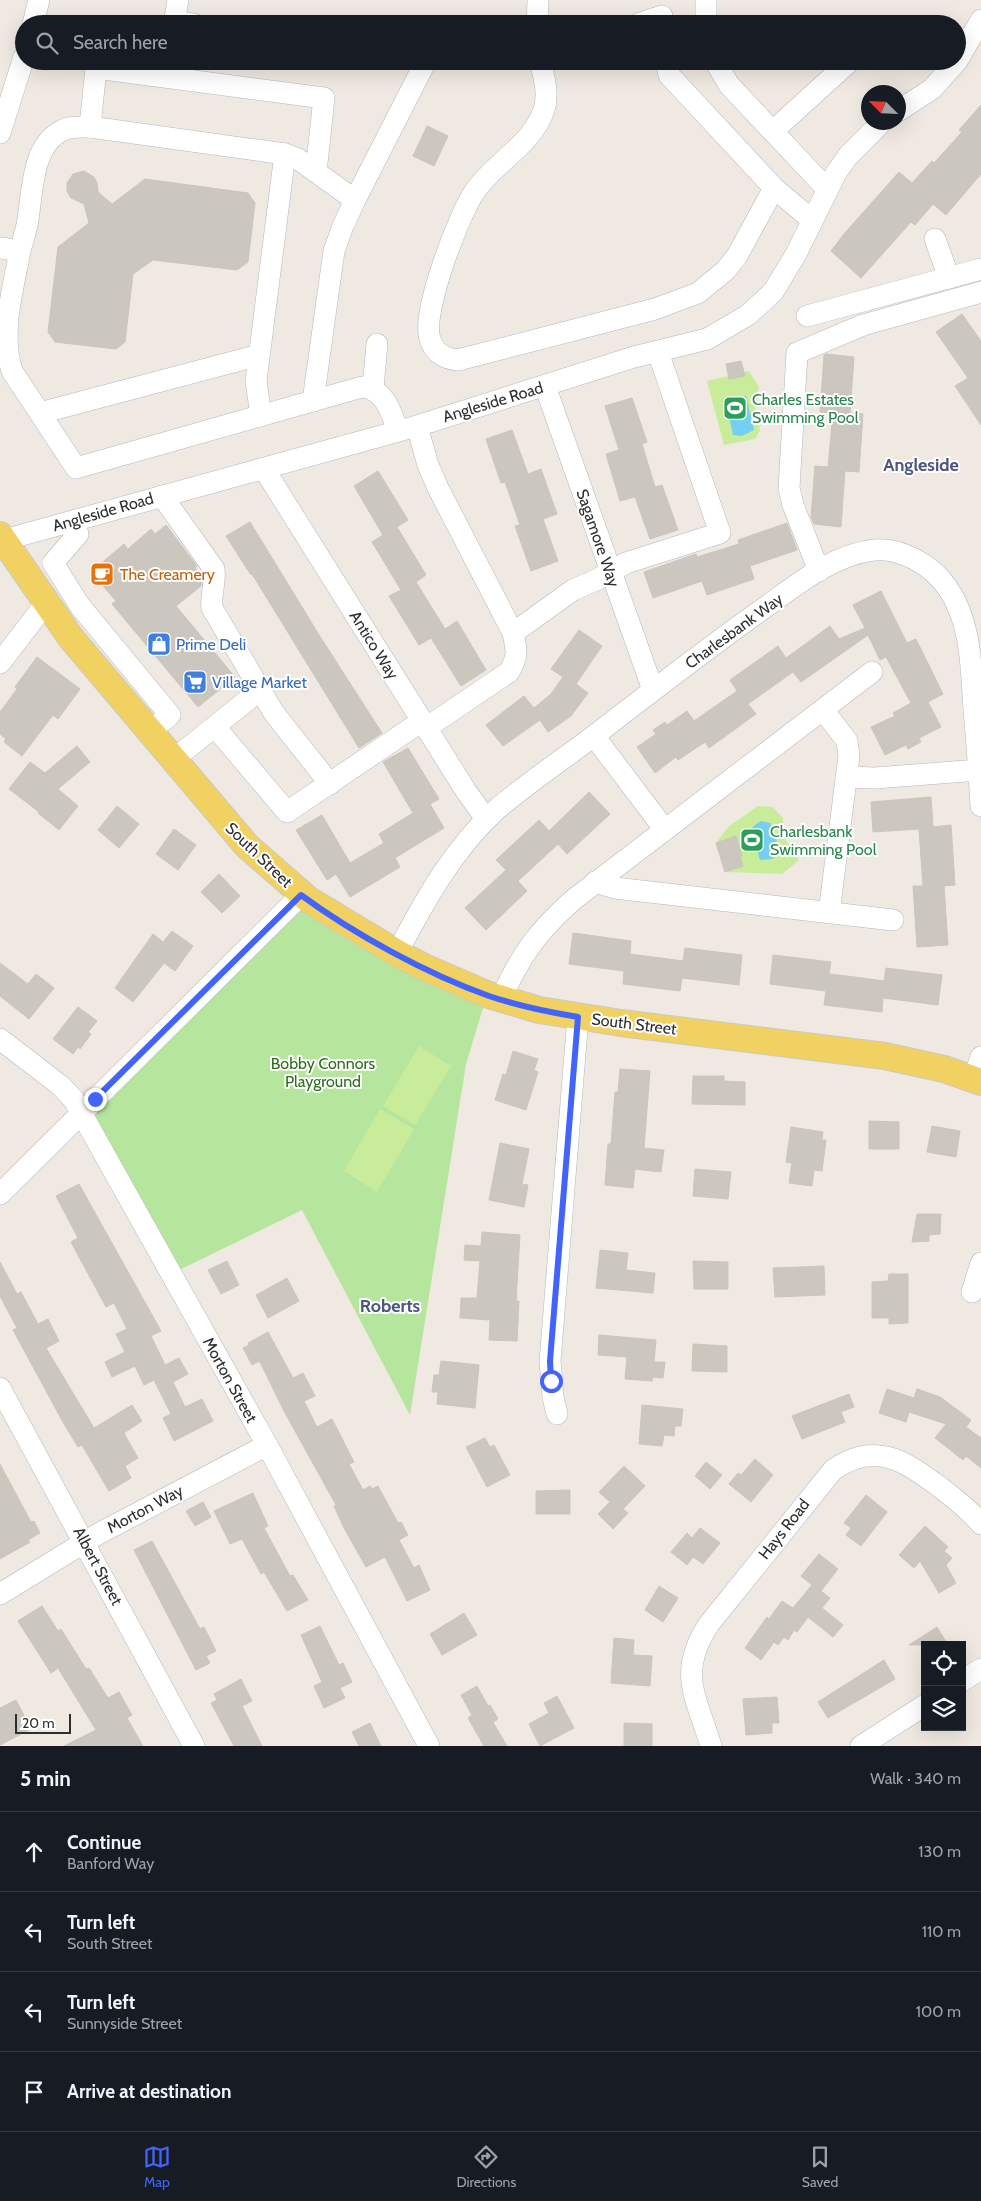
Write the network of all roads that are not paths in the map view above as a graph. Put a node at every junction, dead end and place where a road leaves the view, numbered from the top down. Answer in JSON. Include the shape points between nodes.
{"nodes":[{"id":1,"x":39,"y":0,"type":"edge"},
{"id":2,"x":178,"y":0,"type":"edge"},
{"id":3,"x":538,"y":0,"type":"edge"},
{"id":4,"x":706,"y":0,"type":"edge"},
{"id":5,"x":35,"y":15,"type":"edge"},
{"id":6,"x":180,"y":15,"type":"edge"},
{"id":7,"x":538,"y":15,"type":"edge"},
{"id":8,"x":706,"y":15,"type":"edge"},
{"id":9,"x":981,"y":20,"type":"edge"},
{"id":10,"x":966,"y":46,"type":"edge"},
{"id":11,"x":20,"y":70,"type":"edge"},
{"id":12,"x":96,"y":70,"type":"edge"},
{"id":13,"x":173,"y":70,"type":"edge"},
{"id":14,"x":421,"y":70,"type":"edge"},
{"id":15,"x":542,"y":70,"type":"edge"},
{"id":16,"x":667,"y":70,"type":"edge"},
{"id":17,"x":720,"y":70,"type":"edge"},
{"id":18,"x":840,"y":70,"type":"edge"},
{"id":19,"x":949,"y":70,"type":"edge"},
{"id":20,"x":906,"y":107,"type":"edge"},
{"id":21,"x":90,"y":127,"type":"junction"},
{"id":22,"x":874,"y":130,"type":"edge"},
{"id":23,"x":773,"y":131,"type":"junction"},
{"id":24,"x":0,"y":133,"type":"edge"},
{"id":25,"x":285,"y":154,"type":"junction"},
{"id":26,"x":316,"y":172,"type":"junction"},
{"id":27,"x":774,"y":188,"type":"junction"},
{"id":28,"x":827,"y":189,"type":"junction"},
{"id":29,"x":355,"y":200,"type":"junction"},
{"id":30,"x":812,"y":220,"type":"junction"},
{"id":31,"x":935,"y":238,"type":"dead end"},
{"id":32,"x":10,"y":250,"type":"edge"},
{"id":33,"x":981,"y":269,"type":"edge"},
{"id":34,"x":949,"y":278,"type":"junction"},
{"id":35,"x":981,"y":292,"type":"edge"},
{"id":36,"x":807,"y":316,"type":"dead end"},
{"id":37,"x":377,"y":344,"type":"dead end"},
{"id":38,"x":658,"y":352,"type":"junction"},
{"id":39,"x":259,"y":355,"type":"junction"},
{"id":40,"x":545,"y":386,"type":"junction"},
{"id":41,"x":373,"y":388,"type":"junction"},
{"id":42,"x":313,"y":401,"type":"junction"},
{"id":43,"x":40,"y":413,"type":"junction"},
{"id":44,"x":261,"y":416,"type":"junction"},
{"id":45,"x":407,"y":428,"type":"junction"},
{"id":46,"x":264,"y":469,"type":"junction"},
{"id":47,"x":162,"y":496,"type":"junction"},
{"id":48,"x":74,"y":521,"type":"junction"},
{"id":49,"x":2,"y":537,"type":"edge"},
{"id":50,"x":819,"y":571,"type":"junction"},
{"id":51,"x":610,"y":573,"type":"junction"},
{"id":52,"x":80,"y":606,"type":"junction"},
{"id":53,"x":53,"y":613,"type":"junction"},
{"id":54,"x":513,"y":634,"type":"junction"},
{"id":55,"x":0,"y":663,"type":"edge"},
{"id":56,"x":872,"y":672,"type":"dead end"},
{"id":57,"x":260,"y":690,"type":"junction"},
{"id":58,"x":653,"y":690,"type":"junction"},
{"id":59,"x":977,"y":703,"type":"edge"},
{"id":60,"x":824,"y":711,"type":"junction"},
{"id":61,"x":424,"y":725,"type":"junction"},
{"id":62,"x":215,"y":727,"type":"junction"},
{"id":63,"x":150,"y":732,"type":"junction"},
{"id":64,"x":594,"y":736,"type":"junction"},
{"id":65,"x":173,"y":760,"type":"junction"},
{"id":66,"x":979,"y":770,"type":"junction"},
{"id":67,"x":846,"y":777,"type":"junction"},
{"id":68,"x":330,"y":784,"type":"junction"},
{"id":69,"x":981,"y":806,"type":"edge"},
{"id":70,"x":486,"y":819,"type":"junction"},
{"id":71,"x":665,"y":830,"type":"junction"},
{"id":72,"x":595,"y":882,"type":"junction"},
{"id":73,"x":301,"y":895,"type":"junction"},
{"id":74,"x":829,"y":913,"type":"junction"},
{"id":75,"x":893,"y":920,"type":"dead end"},
{"id":76,"x":397,"y":953,"type":"junction"},
{"id":77,"x":501,"y":999,"type":"junction"},
{"id":78,"x":578,"y":1017,"type":"junction"},
{"id":79,"x":0,"y":1039,"type":"edge"},
{"id":80,"x":978,"y":1072,"type":"edge"},
{"id":81,"x":82,"y":1114,"type":"junction"},
{"id":82,"x":0,"y":1194,"type":"edge"},
{"id":83,"x":981,"y":1263,"type":"edge"},
{"id":84,"x":972,"y":1292,"type":"dead end"},
{"id":85,"x":0,"y":1388,"type":"edge"},
{"id":86,"x":557,"y":1414,"type":"dead end"},
{"id":87,"x":267,"y":1445,"type":"junction"},
{"id":88,"x":981,"y":1524,"type":"edge"},
{"id":89,"x":86,"y":1543,"type":"junction"},
{"id":90,"x":0,"y":1594,"type":"edge"},
{"id":91,"x":981,"y":1669,"type":"edge"},
{"id":92,"x":966,"y":1678,"type":"edge"},
{"id":93,"x":921,"y":1708,"type":"edge"},
{"id":94,"x":194,"y":1746,"type":"edge"},
{"id":95,"x":429,"y":1746,"type":"edge"},
{"id":96,"x":711,"y":1746,"type":"edge"},
{"id":97,"x":861,"y":1746,"type":"edge"}],
"edges":[{"from":1,"to":5,"type":"street"},
{"from":2,"to":6,"type":"street"},
{"from":3,"to":7,"type":"street"},
{"from":4,"to":8,"type":"street"},
{"from":9,"to":10,"type":"street"},
{"from":11,"to":24,"type":"street"},
{"from":12,"to":21,"type":"street"},
{"from":13,"to":26,"type":"street","via":[[324,98]]},
{"from":14,"to":29,"type":"street"},
{"from":15,"to":27,"type":"street","via":[[547,96],[543,111],[524,141],[475,191],[447,255],[429,318],[429,339],[446,359],[458,360],[655,309],[698,293],[720,276],[737,256]]},
{"from":16,"to":27,"type":"street","via":[[668,75]]},
{"from":17,"to":23,"type":"street","via":[[729,85]]},
{"from":18,"to":23,"type":"street"},
{"from":19,"to":20,"type":"street","via":[[932,89]]},
{"from":21,"to":25,"type":"street"},
{"from":21,"to":32,"type":"street","via":[[61,131],[42,151],[36,166],[27,226]]},
{"from":22,"to":28,"type":"street","name":"Angleside Road","via":[[848,156]]},
{"from":23,"to":28,"type":"street"},
{"from":25,"to":26,"type":"street"},
{"from":25,"to":39,"type":"street"},
{"from":26,"to":29,"type":"street"},
{"from":27,"to":30,"type":"street"},
{"from":28,"to":30,"type":"street","name":"Angleside Road"},
{"from":29,"to":42,"type":"street","via":[[334,251]]},
{"from":30,"to":38,"type":"street","name":"Angleside Road","via":[[783,276],[768,297],[748,315],[707,339]]},
{"from":31,"to":34,"type":"street"},
{"from":32,"to":43,"type":"street","via":[[6,353],[12,371]]},
{"from":33,"to":34,"type":"street"},
{"from":34,"to":36,"type":"street"},
{"from":35,"to":50,"type":"street","via":[[863,326],[797,353],[789,488]]},
{"from":37,"to":41,"type":"street"},
{"from":38,"to":40,"type":"street","name":"Angleside Road"},
{"from":38,"to":51,"type":"street","via":[[720,533],[626,563]]},
{"from":39,"to":43,"type":"street"},
{"from":39,"to":44,"type":"street","via":[[256,381]]},
{"from":40,"to":45,"type":"street","name":"Angleside Road"},
{"from":40,"to":51,"type":"street","name":"Sagamore Way"},
{"from":41,"to":42,"type":"street","via":[[362,387]]},
{"from":41,"to":45,"type":"street"},
{"from":42,"to":44,"type":"street"},
{"from":43,"to":44,"type":"street","via":[[76,468]]},
{"from":45,"to":46,"type":"street","name":"Angleside Road"},
{"from":45,"to":54,"type":"street"},
{"from":46,"to":47,"type":"street","name":"Angleside Road"},
{"from":46,"to":61,"type":"street","name":"Antico Way"},
{"from":47,"to":48,"type":"street","name":"Angleside Road"},
{"from":47,"to":57,"type":"street","via":[[214,569],[216,579],[212,608]]},
{"from":48,"to":49,"type":"street","name":"Angleside Road"},
{"from":48,"to":52,"type":"street","via":[[78,534],[54,563]]},
{"from":49,"to":53,"type":"main road","name":"South Street"},
{"from":50,"to":58,"type":"street","name":"Charlesbank Way"},
{"from":50,"to":59,"type":"street","name":"Charlesbank Way","via":[[858,554],[884,550],[912,558],[936,576],[946,586],[962,615]]},
{"from":51,"to":54,"type":"street","via":[[573,590]]},
{"from":51,"to":58,"type":"street","name":"Sagamore Way"},
{"from":52,"to":53,"type":"street"},
{"from":52,"to":63,"type":"street","via":[[170,715]]},
{"from":53,"to":55,"type":"street"},
{"from":53,"to":63,"type":"main road","name":"South Street"},
{"from":54,"to":61,"type":"street","via":[[516,660],[509,672]]},
{"from":56,"to":60,"type":"street"},
{"from":57,"to":62,"type":"street"},
{"from":57,"to":68,"type":"street","via":[[274,713]]},
{"from":58,"to":64,"type":"street","name":"Charlesbank Way"},
{"from":59,"to":66,"type":"street","name":"Charlesbank Way"},
{"from":60,"to":67,"type":"street","via":[[849,748]]},
{"from":60,"to":71,"type":"street"},
{"from":61,"to":68,"type":"street"},
{"from":61,"to":70,"type":"street","name":"Antico Way"},
{"from":62,"to":65,"type":"street"},
{"from":62,"to":68,"type":"street","via":[[287,812]]},
{"from":63,"to":65,"type":"main road","name":"South Street"},
{"from":64,"to":70,"type":"street","name":"Charlesbank Way"},
{"from":64,"to":71,"type":"street"},
{"from":65,"to":73,"type":"main road","name":"South Street","via":[[246,846]]},
{"from":66,"to":67,"type":"street","via":[[875,778]]},
{"from":66,"to":69,"type":"street","name":"Charlesbank Way"},
{"from":67,"to":74,"type":"street"},
{"from":70,"to":76,"type":"street","name":"Charlesbank Way","via":[[442,873]]},
{"from":71,"to":72,"type":"street"},
{"from":72,"to":74,"type":"street","via":[[614,888]]},
{"from":72,"to":77,"type":"street","via":[[539,933],[518,962]]},
{"from":73,"to":76,"type":"main road","name":"South Street"},
{"from":73,"to":81,"type":"street"},
{"from":74,"to":75,"type":"street"},
{"from":76,"to":77,"type":"main road","name":"South Street","via":[[458,983]]},
{"from":77,"to":78,"type":"main road","name":"South Street"},
{"from":78,"to":80,"type":"main road","name":"South Street","via":[[885,1056],[944,1069]]},
{"from":78,"to":86,"type":"street","via":[[550,1361]]},
{"from":79,"to":81,"type":"street","name":"Morton Street","via":[[61,1086]]},
{"from":81,"to":82,"type":"street"},
{"from":81,"to":87,"type":"street","name":"Morton Street"},
{"from":83,"to":84,"type":"street"},
{"from":85,"to":89,"type":"street","name":"Albert Street"},
{"from":87,"to":89,"type":"street","name":"Morton Way"},
{"from":87,"to":95,"type":"street","name":"Morton Street"},
{"from":88,"to":96,"type":"street","name":"Hays Road","via":[[967,1509],[911,1466],[890,1457],[861,1456],[833,1470],[709,1624],[695,1648],[691,1670],[693,1693]]},
{"from":89,"to":90,"type":"street","name":"Morton Way"},
{"from":89,"to":94,"type":"street","name":"Albert Street"},
{"from":91,"to":92,"type":"street"},
{"from":93,"to":97,"type":"street"}]}
